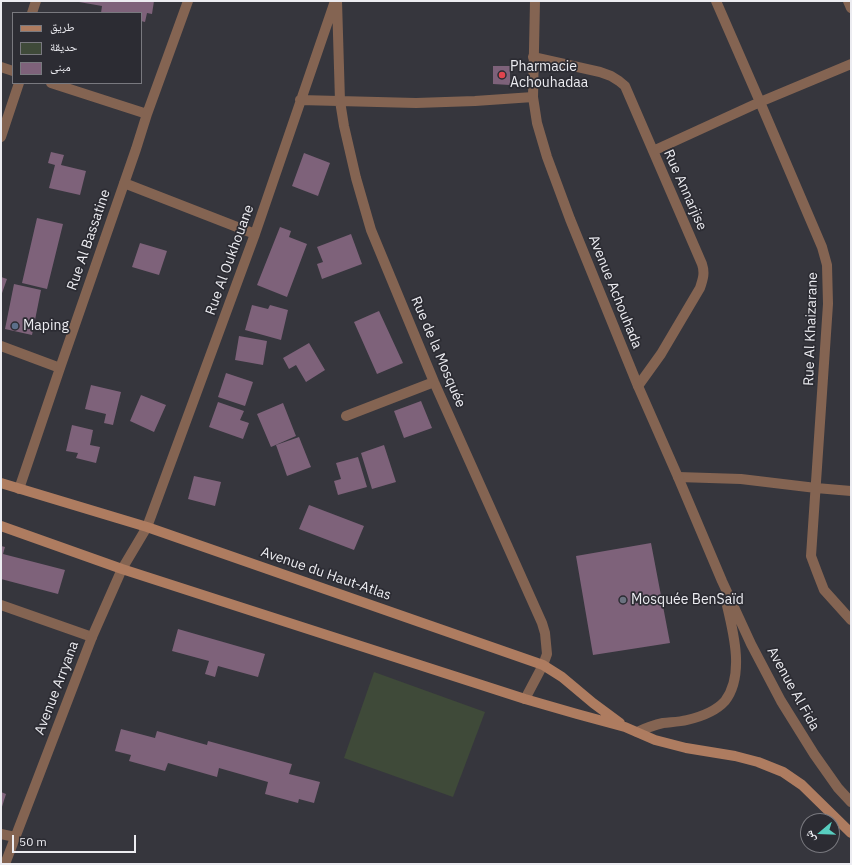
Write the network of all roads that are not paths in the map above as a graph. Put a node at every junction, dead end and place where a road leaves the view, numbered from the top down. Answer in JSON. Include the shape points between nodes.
{"nodes":[{"id":1,"x":36,"y":1,"type":"edge"},
{"id":2,"x":188,"y":1,"type":"edge"},
{"id":3,"x":336,"y":1,"type":"edge"},
{"id":4,"x":536,"y":1,"type":"edge"},
{"id":5,"x":716,"y":1,"type":"edge"},
{"id":6,"x":848,"y":1,"type":"edge"},
{"id":7,"x":851,"y":8,"type":"edge"},
{"id":8,"x":32,"y":12,"type":"edge"},
{"id":9,"x":533,"y":57,"type":"junction"},
{"id":10,"x":851,"y":64,"type":"edge"},
{"id":11,"x":19,"y":84,"type":"edge"},
{"id":12,"x":54,"y":84,"type":"edge"},
{"id":13,"x":533,"y":97,"type":"junction"},
{"id":14,"x":300,"y":100,"type":"junction"},
{"id":15,"x":340,"y":101,"type":"junction"},
{"id":16,"x":760,"y":102,"type":"junction"},
{"id":17,"x":147,"y":114,"type":"junction"},
{"id":18,"x":1,"y":137,"type":"edge"},
{"id":19,"x":653,"y":151,"type":"junction"},
{"id":20,"x":124,"y":183,"type":"junction"},
{"id":21,"x":255,"y":234,"type":"junction"},
{"id":22,"x":1,"y":346,"type":"edge"},
{"id":23,"x":60,"y":368,"type":"junction"},
{"id":24,"x":434,"y":382,"type":"junction"},
{"id":25,"x":638,"y":386,"type":"junction"},
{"id":26,"x":346,"y":416,"type":"dead end"},
{"id":27,"x":678,"y":477,"type":"junction"},
{"id":28,"x":1,"y":483,"type":"edge"},
{"id":29,"x":816,"y":488,"type":"junction"},
{"id":30,"x":18,"y":489,"type":"junction"},
{"id":31,"x":851,"y":491,"type":"edge"},
{"id":32,"x":1,"y":526,"type":"edge"},
{"id":33,"x":147,"y":527,"type":"junction"},
{"id":34,"x":122,"y":569,"type":"junction"},
{"id":35,"x":722,"y":581,"type":"junction"},
{"id":36,"x":1,"y":605,"type":"edge"},
{"id":37,"x":851,"y":620,"type":"edge"},
{"id":38,"x":92,"y":637,"type":"junction"},
{"id":39,"x":543,"y":665,"type":"junction"},
{"id":40,"x":525,"y":699,"type":"junction"},
{"id":41,"x":625,"y":727,"type":"junction"},
{"id":42,"x":637,"y":732,"type":"junction"},
{"id":43,"x":851,"y":802,"type":"edge"},
{"id":44,"x":851,"y":833,"type":"edge"},
{"id":45,"x":1,"y":834,"type":"edge"},
{"id":46,"x":15,"y":837,"type":"junction"},
{"id":47,"x":5,"y":864,"type":"edge"}],
"edges":[{"from":1,"to":8,"type":"street"},
{"from":2,"to":17,"type":"street","name":"Rue Al Bassatine"},
{"from":3,"to":14,"type":"street","name":"Rue Al Oukhouane"},
{"from":3,"to":15,"type":"street","name":"Rue de la Mosquée"},
{"from":4,"to":9,"type":"street","name":"Avenue Achouhada"},
{"from":5,"to":16,"type":"street","name":"Rue Al Khaizarane"},
{"from":6,"to":7,"type":"street"},
{"from":9,"to":13,"type":"street","name":"Avenue Achouhada"},
{"from":9,"to":19,"type":"street","name":"Rue Annarjise","via":[[600,72],[619,81],[625,86]]},
{"from":10,"to":16,"type":"street"},
{"from":11,"to":18,"type":"street"},
{"from":12,"to":17,"type":"street"},
{"from":13,"to":15,"type":"street","via":[[475,102]]},
{"from":13,"to":25,"type":"street","name":"Avenue Achouhada","via":[[537,123],[547,156]]},
{"from":14,"to":15,"type":"street"},
{"from":14,"to":21,"type":"street","name":"Rue Al Oukhouane"},
{"from":15,"to":24,"type":"street","name":"Rue de la Mosquée","via":[[371,230]]},
{"from":16,"to":19,"type":"street"},
{"from":16,"to":29,"type":"street","name":"Rue Al Khaizarane","via":[[827,265],[828,304]]},
{"from":17,"to":20,"type":"street","name":"Rue Al Bassatine"},
{"from":19,"to":25,"type":"street","name":"Rue Annarjise","via":[[702,264],[704,277],[661,354]]},
{"from":20,"to":21,"type":"street"},
{"from":20,"to":23,"type":"street","name":"Rue Al Bassatine"},
{"from":21,"to":33,"type":"street","name":"Rue Al Oukhouane"},
{"from":22,"to":23,"type":"street"},
{"from":23,"to":30,"type":"street","name":"Rue Al Bassatine"},
{"from":24,"to":26,"type":"street"},
{"from":24,"to":39,"type":"street","name":"Rue de la Mosquée","via":[[542,623],[547,654]]},
{"from":25,"to":27,"type":"street","name":"Avenue Achouhada"},
{"from":27,"to":29,"type":"street","via":[[741,479]]},
{"from":27,"to":35,"type":"street","name":"Avenue Achouhada"},
{"from":28,"to":30,"type":"main road","name":"Avenue du Haut-Atlas"},
{"from":29,"to":31,"type":"street"},
{"from":29,"to":37,"type":"street","name":"Rue Al Khaizarane","via":[[811,556],[824,590]]},
{"from":30,"to":33,"type":"main road","name":"Avenue du Haut-Atlas"},
{"from":32,"to":34,"type":"main road","name":"Avenue du Haut-Atlas"},
{"from":33,"to":34,"type":"street","name":"Avenue Arryana"},
{"from":33,"to":39,"type":"main road","name":"Avenue du Haut-Atlas"},
{"from":34,"to":38,"type":"street","name":"Avenue Arryana"},
{"from":34,"to":40,"type":"main road","name":"Avenue du Haut-Atlas"},
{"from":35,"to":42,"type":"street","via":[[736,658],[731,691],[724,702],[710,713],[687,721],[651,726]]},
{"from":35,"to":43,"type":"street","name":"Avenue Al Fida","via":[[781,701],[814,754]]},
{"from":36,"to":38,"type":"street"},
{"from":38,"to":46,"type":"street","name":"Avenue Arryana"},
{"from":39,"to":40,"type":"street","name":"Rue de la Mosquée"},
{"from":39,"to":41,"type":"main road","name":"Avenue du Haut-Atlas"},
{"from":40,"to":41,"type":"main road","name":"Avenue du Haut-Atlas"},
{"from":41,"to":42,"type":"main road","name":"Avenue du Haut-Atlas"},
{"from":42,"to":44,"type":"main road","name":"Avenue du Haut-Atlas","via":[[655,740],[734,756],[784,772],[802,785]]},
{"from":45,"to":46,"type":"street"},
{"from":46,"to":47,"type":"street","name":"Avenue Arryana"}]}
